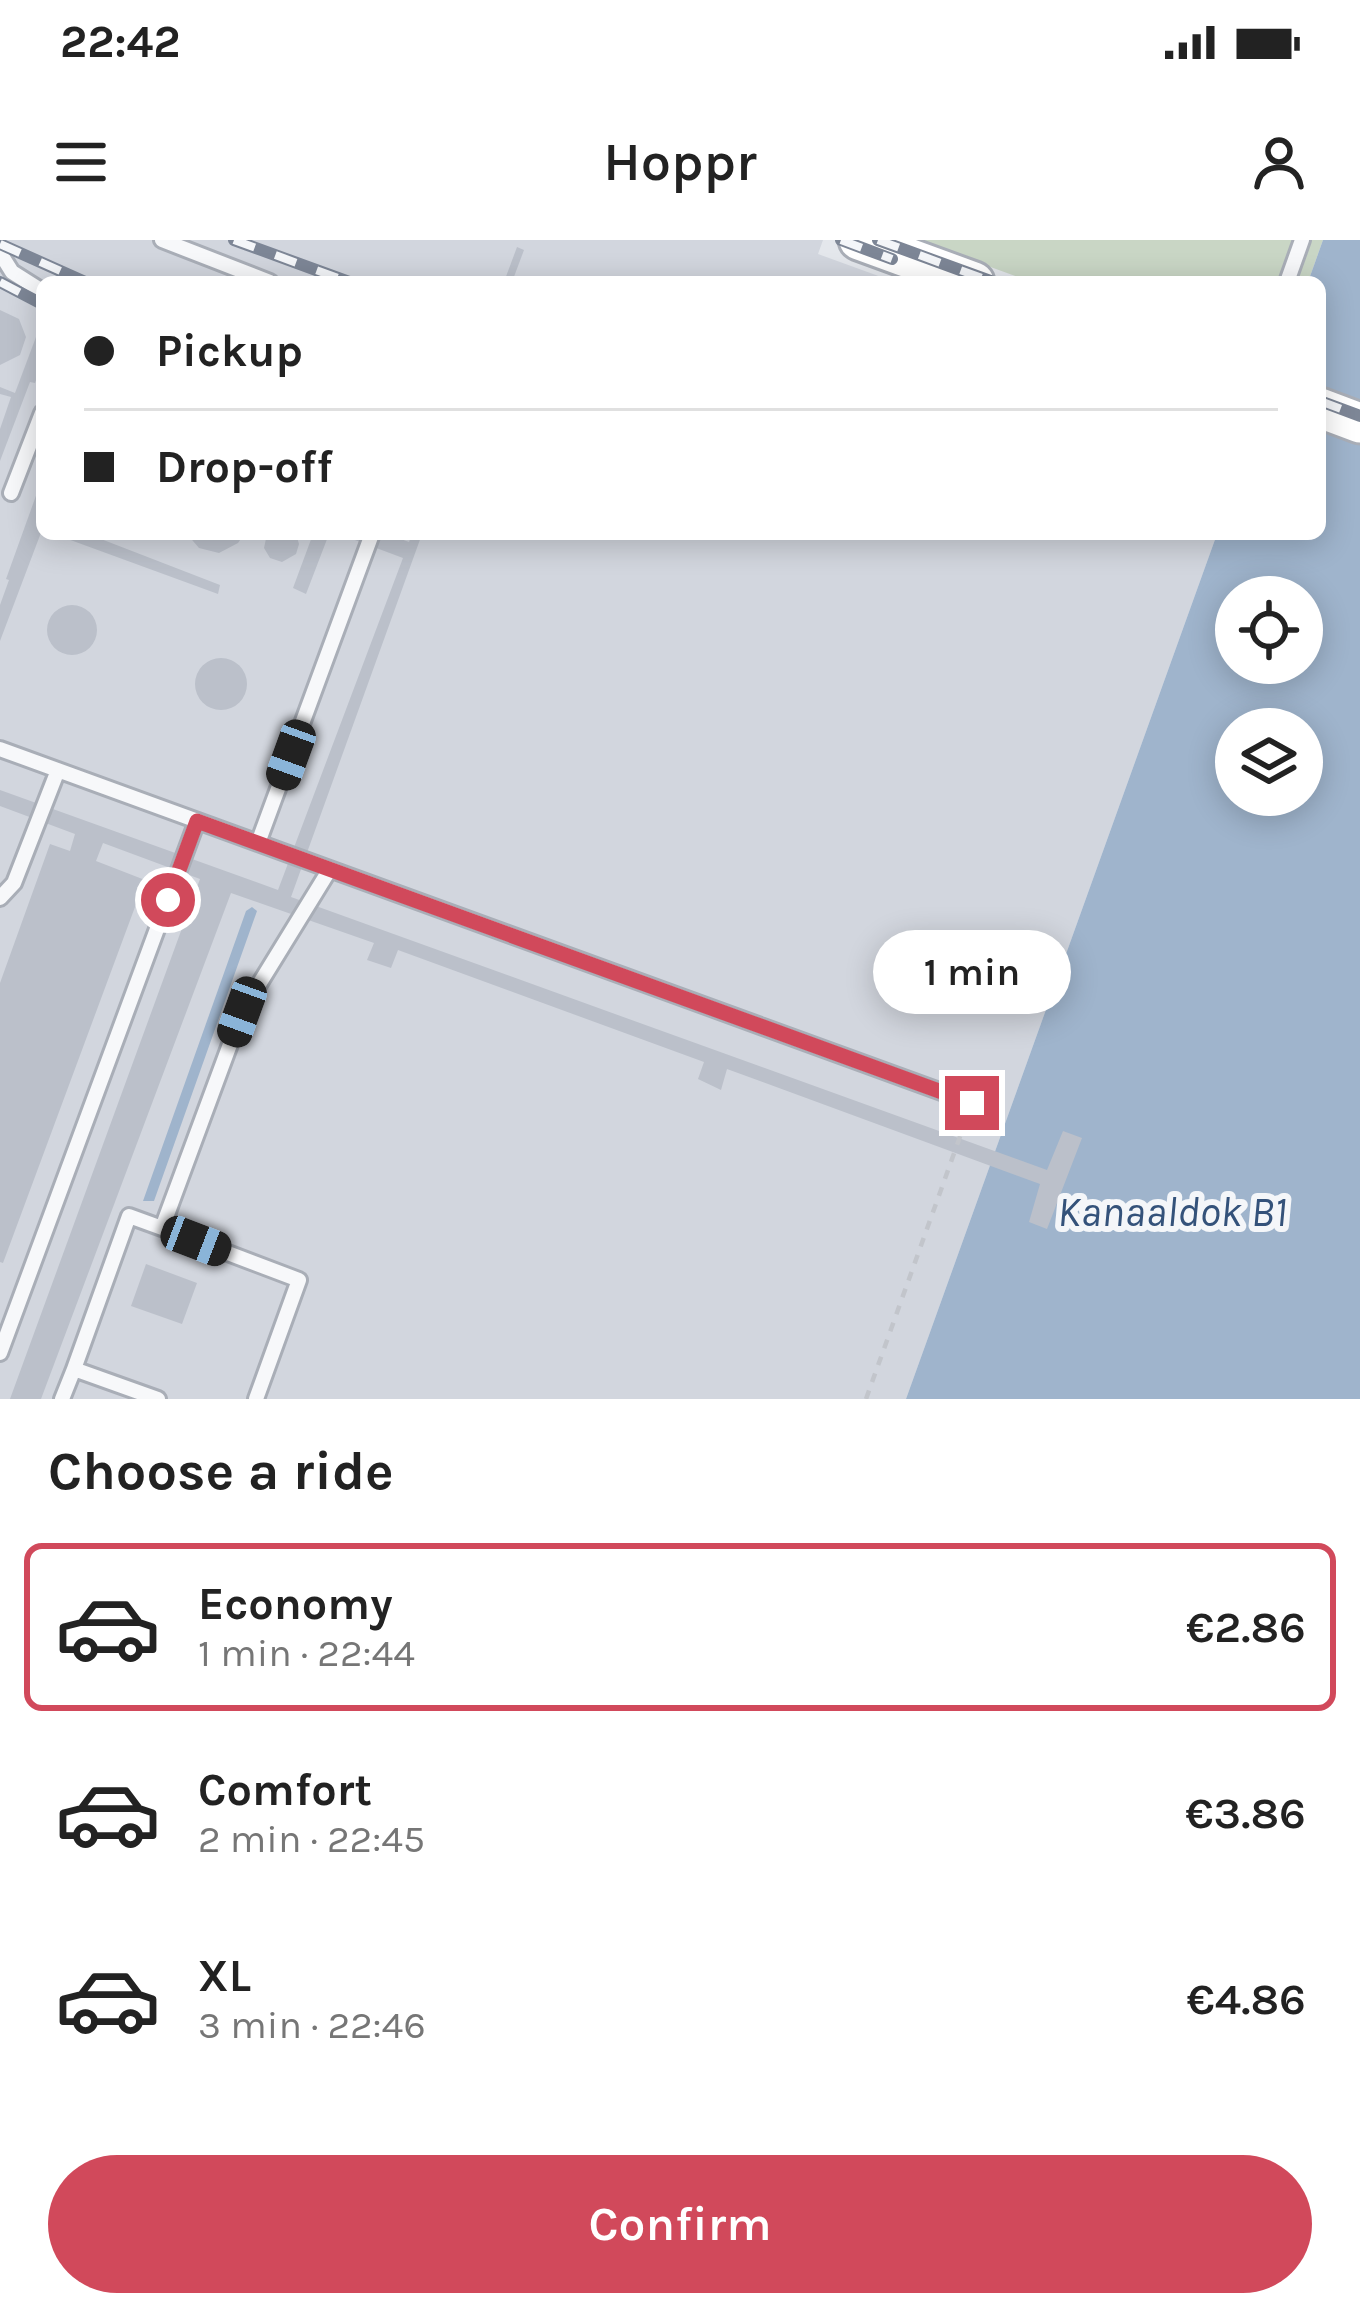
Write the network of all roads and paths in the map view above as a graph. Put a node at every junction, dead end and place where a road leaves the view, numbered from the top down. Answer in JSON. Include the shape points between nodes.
{"nodes":[{"id":1,"x":163,"y":240,"type":"edge"},
{"id":2,"x":1302,"y":240,"type":"edge"},
{"id":3,"x":863,"y":241,"type":"edge"},
{"id":4,"x":0,"y":254,"type":"edge"},
{"id":5,"x":252,"y":276,"type":"edge"},
{"id":6,"x":958,"y":276,"type":"edge"},
{"id":7,"x":1289,"y":276,"type":"edge"},
{"id":8,"x":36,"y":287,"type":"edge"},
{"id":9,"x":1326,"y":410,"type":"edge"},
{"id":10,"x":1360,"y":423,"type":"edge"},
{"id":11,"x":36,"y":428,"type":"edge"},
{"id":12,"x":11,"y":493,"type":"dead end"},
{"id":13,"x":370,"y":540,"type":"edge"},
{"id":14,"x":0,"y":749,"type":"edge"},
{"id":15,"x":58,"y":770,"type":"junction"},
{"id":16,"x":197,"y":821,"type":"junction"},
{"id":17,"x":258,"y":843,"type":"junction"},
{"id":18,"x":330,"y":869,"type":"junction"},
{"id":19,"x":0,"y":898,"type":"edge"},
{"id":20,"x":972,"y":1103,"type":"joint"},
{"id":21,"x":162,"y":1228,"type":"junction"},
{"id":22,"x":0,"y":1353,"type":"edge"},
{"id":23,"x":74,"y":1369,"type":"junction"},
{"id":24,"x":62,"y":1399,"type":"edge"},
{"id":25,"x":158,"y":1399,"type":"edge"},
{"id":26,"x":256,"y":1399,"type":"edge"},
{"id":27,"x":866,"y":1399,"type":"edge"}],
"edges":[{"from":1,"to":5,"type":"lane"},
{"from":2,"to":7,"type":"lane"},
{"from":3,"to":6,"type":"street"},
{"from":4,"to":8,"type":"lane"},
{"from":9,"to":10,"type":"street"},
{"from":11,"to":12,"type":"lane"},
{"from":13,"to":17,"type":"lane"},
{"from":14,"to":15,"type":"lane"},
{"from":15,"to":16,"type":"lane"},
{"from":15,"to":19,"type":"lane","via":[[14,883]]},
{"from":16,"to":17,"type":"lane"},
{"from":16,"to":22,"type":"lane"},
{"from":17,"to":18,"type":"lane"},
{"from":18,"to":20,"type":"lane"},
{"from":18,"to":21,"type":"lane","via":[[242,1012]]},
{"from":20,"to":27,"type":"path"},
{"from":21,"to":23,"type":"lane","via":[[129,1216]]},
{"from":21,"to":26,"type":"lane","via":[[298,1280]]},
{"from":23,"to":24,"type":"lane"},
{"from":23,"to":25,"type":"lane"}]}
